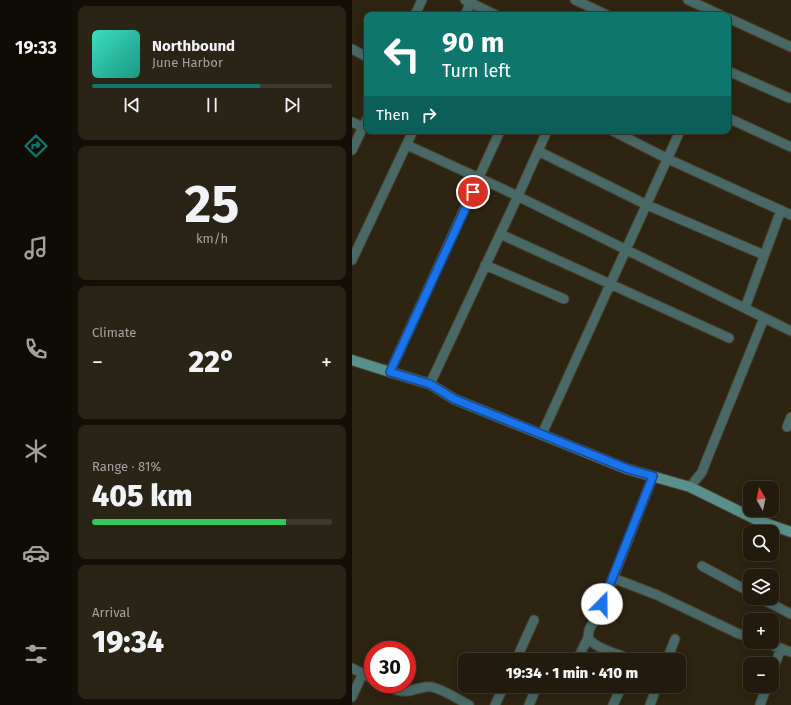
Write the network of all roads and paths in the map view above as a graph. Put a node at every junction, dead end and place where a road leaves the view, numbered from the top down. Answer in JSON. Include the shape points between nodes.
{"nodes":[{"id":1,"x":422,"y":0,"type":"edge"},
{"id":2,"x":575,"y":0,"type":"edge"},
{"id":3,"x":688,"y":0,"type":"edge"},
{"id":4,"x":469,"y":1,"type":"edge"},
{"id":5,"x":416,"y":12,"type":"edge"},
{"id":6,"x":466,"y":12,"type":"edge"},
{"id":7,"x":490,"y":12,"type":"edge"},
{"id":8,"x":601,"y":12,"type":"edge"},
{"id":9,"x":714,"y":12,"type":"edge"},
{"id":10,"x":731,"y":19,"type":"edge"},
{"id":11,"x":791,"y":48,"type":"edge"},
{"id":12,"x":352,"y":49,"type":"edge"},
{"id":13,"x":364,"y":55,"type":"edge"},
{"id":14,"x":731,"y":72,"type":"edge"},
{"id":15,"x":789,"y":98,"type":"dead end"},
{"id":16,"x":731,"y":119,"type":"edge"},
{"id":17,"x":352,"y":122,"type":"edge"},
{"id":18,"x":364,"y":123,"type":"edge"},
{"id":19,"x":364,"y":125,"type":"edge"},
{"id":20,"x":412,"y":134,"type":"edge"},
{"id":21,"x":499,"y":134,"type":"edge"},
{"id":22,"x":546,"y":134,"type":"edge"},
{"id":23,"x":619,"y":134,"type":"edge"},
{"id":24,"x":679,"y":134,"type":"edge"},
{"id":25,"x":407,"y":145,"type":"junction"},
{"id":26,"x":791,"y":147,"type":"edge"},
{"id":27,"x":352,"y":150,"type":"edge"},
{"id":28,"x":538,"y":151,"type":"junction"},
{"id":29,"x":668,"y":159,"type":"junction"},
{"id":30,"x":479,"y":178,"type":"junction"},
{"id":31,"x":518,"y":196,"type":"junction"},
{"id":32,"x":647,"y":205,"type":"junction"},
{"id":33,"x":781,"y":210,"type":"junction"},
{"id":34,"x":791,"y":215,"type":"edge"},
{"id":35,"x":500,"y":234,"type":"junction"},
{"id":36,"x":627,"y":249,"type":"junction"},
{"id":37,"x":764,"y":255,"type":"junction"},
{"id":38,"x":352,"y":260,"type":"edge"},
{"id":39,"x":485,"y":265,"type":"junction"},
{"id":40,"x":611,"y":284,"type":"junction"},
{"id":41,"x":564,"y":299,"type":"dead end"},
{"id":42,"x":745,"y":308,"type":"junction"},
{"id":43,"x":764,"y":318,"type":"junction"},
{"id":44,"x":791,"y":331,"type":"edge"},
{"id":45,"x":729,"y":338,"type":"dead end"},
{"id":46,"x":352,"y":360,"type":"edge"},
{"id":47,"x":390,"y":372,"type":"junction"},
{"id":48,"x":430,"y":384,"type":"junction"},
{"id":49,"x":791,"y":417,"type":"edge"},
{"id":50,"x":787,"y":427,"type":"dead end"},
{"id":51,"x":542,"y":434,"type":"junction"},
{"id":52,"x":653,"y":476,"type":"junction"},
{"id":53,"x":690,"y":487,"type":"junction"},
{"id":54,"x":791,"y":532,"type":"edge"},
{"id":55,"x":702,"y":566,"type":"dead end"},
{"id":56,"x":613,"y":578,"type":"junction"},
{"id":57,"x":743,"y":588,"type":"edge"},
{"id":58,"x":774,"y":605,"type":"edge"},
{"id":59,"x":791,"y":614,"type":"edge"},
{"id":60,"x":534,"y":620,"type":"dead end"},
{"id":61,"x":743,"y":635,"type":"edge"},
{"id":62,"x":588,"y":638,"type":"junction"},
{"id":63,"x":675,"y":639,"type":"dead end"},
{"id":64,"x":781,"y":648,"type":"joint"},
{"id":65,"x":791,"y":652,"type":"edge"},
{"id":66,"x":519,"y":653,"type":"edge"},
{"id":67,"x":580,"y":653,"type":"edge"},
{"id":68,"x":614,"y":653,"type":"edge"},
{"id":69,"x":670,"y":653,"type":"edge"},
{"id":70,"x":778,"y":657,"type":"edge"},
{"id":71,"x":352,"y":668,"type":"edge"},
{"id":72,"x":363,"y":674,"type":"joint"},
{"id":73,"x":416,"y":689,"type":"edge"},
{"id":74,"x":501,"y":693,"type":"edge"},
{"id":75,"x":534,"y":693,"type":"edge"},
{"id":76,"x":619,"y":693,"type":"edge"},
{"id":77,"x":654,"y":693,"type":"edge"},
{"id":78,"x":764,"y":693,"type":"edge"},
{"id":79,"x":352,"y":698,"type":"edge"},
{"id":80,"x":469,"y":705,"type":"edge"},
{"id":81,"x":495,"y":705,"type":"edge"},
{"id":82,"x":529,"y":705,"type":"edge"},
{"id":83,"x":613,"y":705,"type":"edge"},
{"id":84,"x":650,"y":705,"type":"edge"},
{"id":85,"x":760,"y":705,"type":"edge"}],
"edges":[{"from":1,"to":5,"type":"street"},
{"from":2,"to":8,"type":"street"},
{"from":3,"to":9,"type":"street"},
{"from":4,"to":6,"type":"street"},
{"from":4,"to":7,"type":"street"},
{"from":10,"to":11,"type":"street"},
{"from":12,"to":13,"type":"street"},
{"from":14,"to":15,"type":"street"},
{"from":16,"to":26,"type":"street"},
{"from":17,"to":18,"type":"street"},
{"from":19,"to":27,"type":"street"},
{"from":20,"to":25,"type":"street"},
{"from":21,"to":30,"type":"street"},
{"from":22,"to":28,"type":"street"},
{"from":23,"to":29,"type":"street"},
{"from":24,"to":29,"type":"street"},
{"from":25,"to":30,"type":"street"},
{"from":25,"to":38,"type":"street"},
{"from":28,"to":31,"type":"street"},
{"from":28,"to":32,"type":"street"},
{"from":29,"to":32,"type":"street"},
{"from":29,"to":33,"type":"street"},
{"from":30,"to":31,"type":"street"},
{"from":30,"to":47,"type":"street"},
{"from":31,"to":35,"type":"street"},
{"from":31,"to":36,"type":"street"},
{"from":32,"to":36,"type":"street"},
{"from":32,"to":37,"type":"street"},
{"from":33,"to":34,"type":"street"},
{"from":33,"to":37,"type":"street"},
{"from":35,"to":39,"type":"street"},
{"from":35,"to":40,"type":"street"},
{"from":36,"to":40,"type":"street"},
{"from":36,"to":42,"type":"street"},
{"from":37,"to":42,"type":"street"},
{"from":39,"to":41,"type":"street"},
{"from":39,"to":48,"type":"street"},
{"from":40,"to":45,"type":"street"},
{"from":40,"to":51,"type":"street"},
{"from":42,"to":43,"type":"street"},
{"from":43,"to":44,"type":"street"},
{"from":43,"to":53,"type":"street","via":[[702,472]]},
{"from":46,"to":47,"type":"street"},
{"from":47,"to":48,"type":"street"},
{"from":48,"to":51,"type":"street","via":[[454,399]]},
{"from":49,"to":50,"type":"street"},
{"from":51,"to":52,"type":"street","via":[[628,469]]},
{"from":52,"to":53,"type":"street"},
{"from":52,"to":56,"type":"street"},
{"from":53,"to":54,"type":"street","via":[[757,520]]},
{"from":55,"to":57,"type":"street"},
{"from":56,"to":61,"type":"street","via":[[657,595]]},
{"from":56,"to":62,"type":"street","via":[[589,630]]},
{"from":58,"to":59,"type":"street"},
{"from":60,"to":66,"type":"street"},
{"from":62,"to":67,"type":"street"},
{"from":62,"to":68,"type":"street","via":[[592,643]]},
{"from":63,"to":69,"type":"street"},
{"from":64,"to":65,"type":"street"},
{"from":64,"to":70,"type":"street"},
{"from":71,"to":72,"type":"street"},
{"from":72,"to":79,"type":"street"},
{"from":73,"to":80,"type":"street","via":[[438,689]]},
{"from":74,"to":81,"type":"street"},
{"from":75,"to":82,"type":"street"},
{"from":76,"to":83,"type":"street"},
{"from":77,"to":84,"type":"street"},
{"from":78,"to":85,"type":"street"}]}
